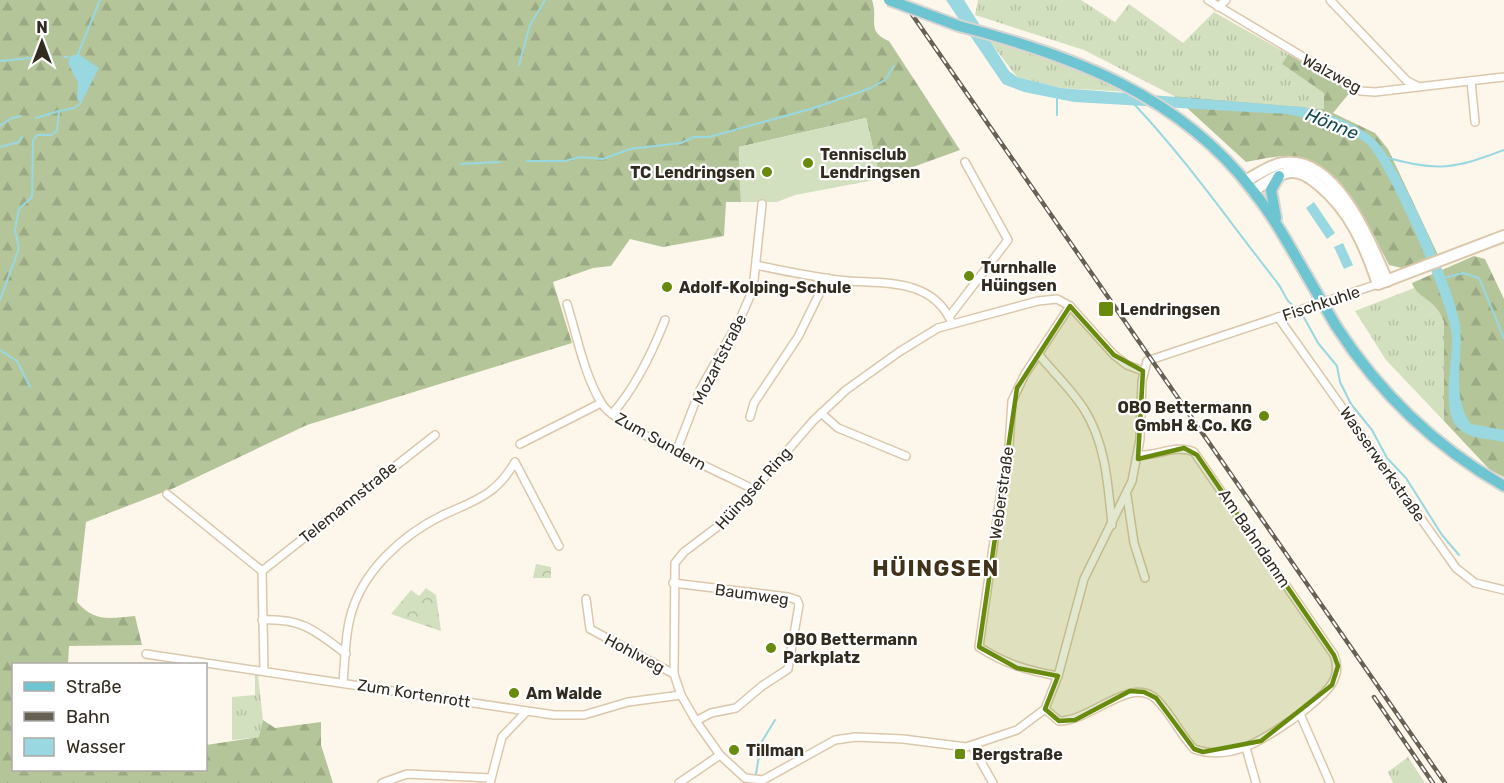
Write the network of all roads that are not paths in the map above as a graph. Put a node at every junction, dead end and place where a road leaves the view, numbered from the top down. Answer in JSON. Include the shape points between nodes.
{"nodes":[{"id":1,"x":889,"y":0,"type":"edge"},
{"id":2,"x":1208,"y":0,"type":"edge"},
{"id":3,"x":1226,"y":0,"type":"edge"},
{"id":4,"x":1330,"y":0,"type":"edge"},
{"id":5,"x":1218,"y":7,"type":"junction"},
{"id":6,"x":1504,"y":77,"type":"edge"},
{"id":7,"x":1471,"y":81,"type":"junction"},
{"id":8,"x":1419,"y":86,"type":"junction"},
{"id":9,"x":1475,"y":122,"type":"dead end"},
{"id":10,"x":965,"y":162,"type":"dead end"},
{"id":11,"x":1279,"y":176,"type":"junction"},
{"id":12,"x":1245,"y":181,"type":"junction"},
{"id":13,"x":1253,"y":191,"type":"junction"},
{"id":14,"x":762,"y":204,"type":"dead end"},
{"id":15,"x":1278,"y":227,"type":"junction"},
{"id":16,"x":1504,"y":236,"type":"edge"},
{"id":17,"x":756,"y":265,"type":"junction"},
{"id":18,"x":827,"y":278,"type":"junction"},
{"id":19,"x":1383,"y":282,"type":"junction"},
{"id":20,"x":567,"y":304,"type":"dead end"},
{"id":21,"x":1070,"y":306,"type":"junction"},
{"id":22,"x":1278,"y":317,"type":"junction"},
{"id":23,"x":665,"y":320,"type":"dead end"},
{"id":24,"x":950,"y":320,"type":"junction"},
{"id":25,"x":1039,"y":356,"type":"junction"},
{"id":26,"x":1143,"y":371,"type":"junction"},
{"id":27,"x":601,"y":403,"type":"junction"},
{"id":28,"x":821,"y":413,"type":"junction"},
{"id":29,"x":612,"y":414,"type":"junction"},
{"id":30,"x":750,"y":417,"type":"dead end"},
{"id":31,"x":435,"y":435,"type":"dead end"},
{"id":32,"x":520,"y":444,"type":"dead end"},
{"id":33,"x":676,"y":452,"type":"junction"},
{"id":34,"x":1138,"y":455,"type":"junction"},
{"id":35,"x":906,"y":456,"type":"dead end"},
{"id":36,"x":1504,"y":486,"type":"edge"},
{"id":37,"x":753,"y":489,"type":"junction"},
{"id":38,"x":167,"y":494,"type":"dead end"},
{"id":39,"x":1127,"y":496,"type":"junction"},
{"id":40,"x":1112,"y":525,"type":"junction"},
{"id":41,"x":559,"y":546,"type":"dead end"},
{"id":42,"x":262,"y":571,"type":"junction"},
{"id":43,"x":1144,"y":578,"type":"dead end"},
{"id":44,"x":673,"y":584,"type":"junction"},
{"id":45,"x":1504,"y":590,"type":"edge"},
{"id":46,"x":586,"y":599,"type":"dead end"},
{"id":47,"x":262,"y":620,"type":"junction"},
{"id":48,"x":146,"y":654,"type":"dead end"},
{"id":49,"x":346,"y":654,"type":"junction"},
{"id":50,"x":264,"y":671,"type":"junction"},
{"id":51,"x":674,"y":674,"type":"junction"},
{"id":52,"x":1058,"y":676,"type":"junction"},
{"id":53,"x":343,"y":682,"type":"junction"},
{"id":54,"x":681,"y":695,"type":"junction"},
{"id":55,"x":1045,"y":710,"type":"junction"},
{"id":56,"x":525,"y":713,"type":"junction"},
{"id":57,"x":1300,"y":714,"type":"junction"},
{"id":58,"x":696,"y":721,"type":"junction"},
{"id":59,"x":972,"y":746,"type":"junction"},
{"id":60,"x":1246,"y":748,"type":"junction"},
{"id":61,"x":720,"y":755,"type":"junction"},
{"id":62,"x":490,"y":780,"type":"edge"},
{"id":63,"x":754,"y":782,"type":"edge"},
{"id":64,"x":382,"y":783,"type":"edge"},
{"id":65,"x":680,"y":783,"type":"edge"},
{"id":66,"x":993,"y":783,"type":"edge"},
{"id":67,"x":1256,"y":783,"type":"edge"},
{"id":68,"x":1330,"y":783,"type":"edge"}],
"edges":[{"from":1,"to":12,"type":"main road","bridge":true,"via":[[930,17],[1089,67],[1162,106],[1214,148]]},
{"from":2,"to":5,"type":"street","name":"Walzweg"},
{"from":3,"to":5,"type":"street"},
{"from":4,"to":8,"type":"street","via":[[1407,81]]},
{"from":5,"to":8,"type":"street","name":"Walzweg","via":[[1357,90],[1375,92]]},
{"from":6,"to":7,"type":"street","name":"Walzweg"},
{"from":7,"to":8,"type":"street","name":"Walzweg"},
{"from":7,"to":9,"type":"street"},
{"from":10,"to":24,"type":"street","via":[[1008,240]]},
{"from":11,"to":13,"type":"main road"},
{"from":11,"to":15,"type":"main road","via":[[1270,197]]},
{"from":11,"to":19,"type":"main road","via":[[1293,172],[1305,175],[1339,205],[1358,232]]},
{"from":12,"to":13,"type":"main road"},
{"from":12,"to":19,"type":"main road","via":[[1284,163],[1301,164],[1316,172],[1359,218]]},
{"from":13,"to":15,"type":"main road"},
{"from":14,"to":17,"type":"street","name":"Mozartstraße"},
{"from":15,"to":36,"type":"main road","bridge":true,"via":[[1371,378],[1455,456]]},
{"from":16,"to":19,"type":"main road","name":"Fischkuhle"},
{"from":17,"to":18,"type":"street"},
{"from":17,"to":33,"type":"street","name":"Mozartstraße","via":[[753,289],[700,390]]},
{"from":18,"to":24,"type":"street","via":[[900,284],[930,297]]},
{"from":18,"to":30,"type":"street","via":[[798,337],[754,403]]},
{"from":19,"to":22,"type":"street","name":"Fischkuhle"},
{"from":20,"to":27,"type":"street","name":"Zum Sundern"},
{"from":21,"to":24,"type":"street","name":"Hüingser Ring","via":[[1057,299],[1047,300]]},
{"from":21,"to":25,"type":"street","name":"Weberstraße"},
{"from":21,"to":26,"type":"street","via":[[1114,355]]},
{"from":22,"to":26,"type":"street","name":"Fischkuhle","via":[[1152,358]]},
{"from":22,"to":45,"type":"street","name":"Wasserwerkstraße","via":[[1456,568],[1475,583]]},
{"from":23,"to":29,"type":"street","via":[[639,376]]},
{"from":24,"to":28,"type":"street","name":"Hüingser Ring","via":[[846,390]]},
{"from":25,"to":40,"type":"street","via":[[1083,406],[1095,429],[1105,460]]},
{"from":25,"to":52,"type":"street","name":"Weberstraße","via":[[1012,400],[1008,462],[980,647],[1017,668]]},
{"from":26,"to":34,"type":"street"},
{"from":27,"to":29,"type":"street","name":"Zum Sundern"},
{"from":27,"to":32,"type":"street"},
{"from":28,"to":35,"type":"street","via":[[838,428]]},
{"from":28,"to":37,"type":"street","name":"Hüingser Ring"},
{"from":29,"to":33,"type":"street","name":"Zum Sundern"},
{"from":31,"to":42,"type":"street","name":"Telemannstraße"},
{"from":33,"to":37,"type":"street","name":"Zum Sundern"},
{"from":34,"to":39,"type":"street"},
{"from":34,"to":57,"type":"street","name":"Am Bahndamm","via":[[1184,447],[1197,455],[1334,655],[1338,666],[1332,685]]},
{"from":37,"to":44,"type":"street","name":"Hüingser Ring","via":[[717,530],[681,555],[675,563]]},
{"from":38,"to":42,"type":"street"},
{"from":39,"to":40,"type":"street"},
{"from":39,"to":43,"type":"street"},
{"from":40,"to":52,"type":"street","via":[[1084,579]]},
{"from":41,"to":49,"type":"street","via":[[515,462],[505,480],[491,493],[412,534],[378,565],[361,587],[349,619]]},
{"from":42,"to":47,"type":"street"},
{"from":44,"to":51,"type":"street","name":"Hüingser Ring"},
{"from":44,"to":58,"type":"street","name":"Baumweg","via":[[777,595],[792,598],[799,605],[788,669],[736,708]]},
{"from":46,"to":51,"type":"street","name":"Hohlweg","via":[[590,629]]},
{"from":47,"to":49,"type":"street","via":[[306,625]]},
{"from":47,"to":50,"type":"street"},
{"from":48,"to":50,"type":"street","name":"Zum Kortenrott"},
{"from":49,"to":53,"type":"street"},
{"from":50,"to":53,"type":"street","name":"Zum Kortenrott"},
{"from":51,"to":54,"type":"street","name":"Hüingser Ring"},
{"from":52,"to":55,"type":"street"},
{"from":53,"to":56,"type":"street","name":"Zum Kortenrott"},
{"from":54,"to":56,"type":"street","name":"Zum Kortenrott","via":[[628,702],[584,715]]},
{"from":54,"to":58,"type":"street","name":"Hüingser Ring"},
{"from":55,"to":59,"type":"street","name":"Hüingser Ring","via":[[1017,730]]},
{"from":55,"to":60,"type":"street","via":[[1059,721],[1075,720],[1130,691],[1144,692],[1156,698],[1194,749],[1210,752]]},
{"from":56,"to":62,"type":"street","via":[[502,737]]},
{"from":57,"to":60,"type":"street"},
{"from":57,"to":68,"type":"street"},
{"from":58,"to":61,"type":"street","name":"Hüingser Ring"},
{"from":59,"to":63,"type":"street","name":"Hüingser Ring","via":[[903,739],[835,740]]},
{"from":59,"to":66,"type":"street"},
{"from":60,"to":67,"type":"street"},
{"from":61,"to":63,"type":"street","name":"Hüingser Ring"},
{"from":61,"to":65,"type":"street"},
{"from":62,"to":64,"type":"street","via":[[407,774]]}]}
